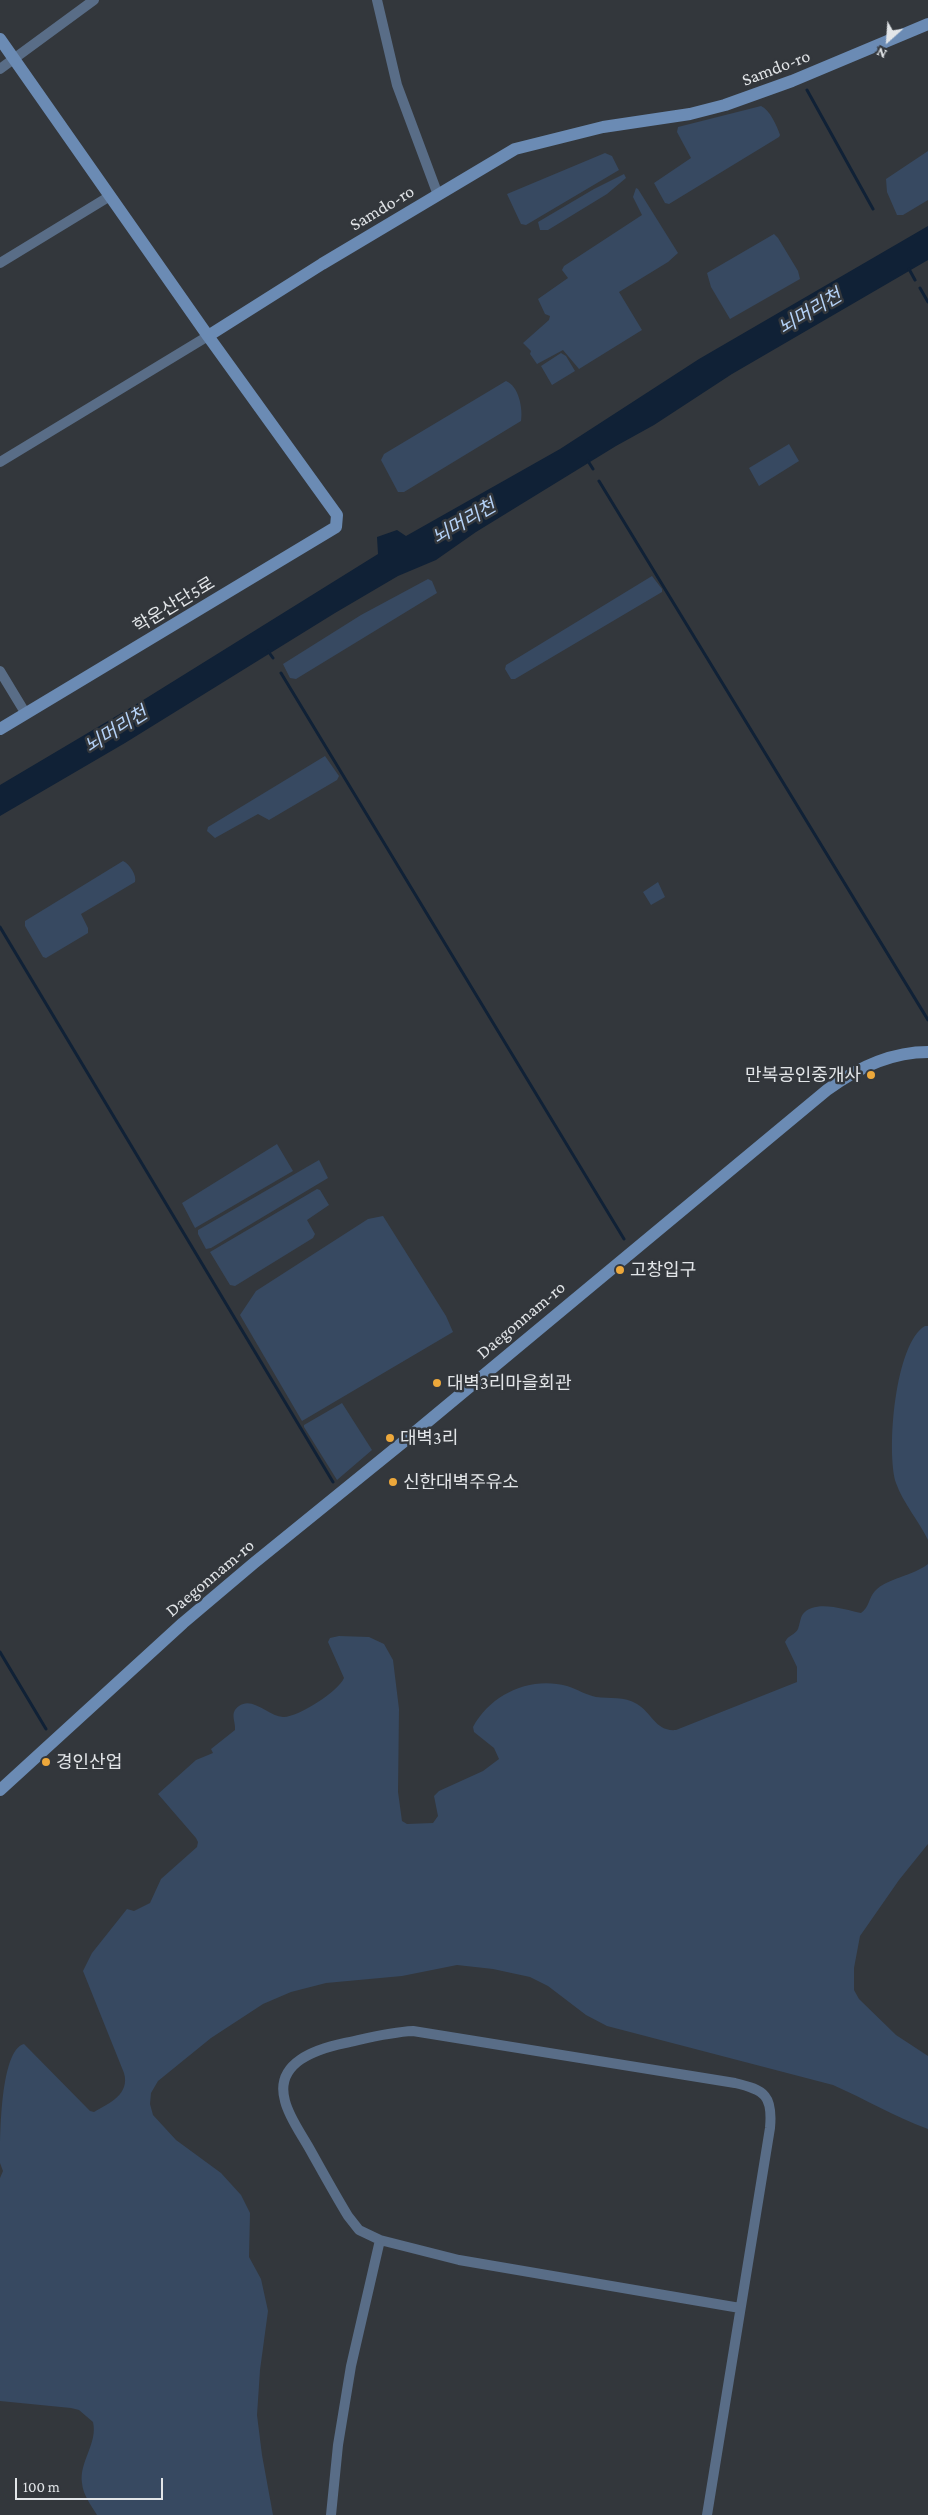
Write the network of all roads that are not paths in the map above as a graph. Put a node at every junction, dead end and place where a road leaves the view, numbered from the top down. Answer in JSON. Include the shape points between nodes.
{"nodes":[{"id":1,"x":94,"y":0,"type":"edge"},
{"id":2,"x":377,"y":0,"type":"edge"},
{"id":3,"x":928,"y":24,"type":"edge"},
{"id":4,"x":0,"y":39,"type":"edge"},
{"id":5,"x":15,"y":60,"type":"junction"},
{"id":6,"x":0,"y":69,"type":"edge"},
{"id":7,"x":438,"y":195,"type":"junction"},
{"id":8,"x":110,"y":196,"type":"junction"},
{"id":9,"x":0,"y":263,"type":"edge"},
{"id":10,"x":208,"y":336,"type":"junction"},
{"id":11,"x":0,"y":462,"type":"edge"},
{"id":12,"x":0,"y":671,"type":"edge"},
{"id":13,"x":26,"y":714,"type":"junction"},
{"id":14,"x":0,"y":729,"type":"edge"},
{"id":15,"x":928,"y":1052,"type":"edge"},
{"id":16,"x":0,"y":1790,"type":"edge"},
{"id":17,"x":380,"y":2240,"type":"junction"},
{"id":18,"x":740,"y":2308,"type":"junction"},
{"id":19,"x":331,"y":2515,"type":"edge"},
{"id":20,"x":707,"y":2515,"type":"edge"}],
"edges":[{"from":1,"to":5,"type":"street"},
{"from":2,"to":7,"type":"street","via":[[397,85]]},
{"from":3,"to":7,"type":"street","name":"Samdo-ro","via":[[725,105],[690,114],[603,127],[515,149]]},
{"from":4,"to":5,"type":"street"},
{"from":5,"to":6,"type":"street"},
{"from":5,"to":8,"type":"street"},
{"from":7,"to":10,"type":"street","name":"Samdo-ro"},
{"from":8,"to":9,"type":"street"},
{"from":8,"to":10,"type":"street"},
{"from":10,"to":11,"type":"street"},
{"from":10,"to":13,"type":"street","name":"학운산단5로","via":[[337,515],[334,530]]},
{"from":12,"to":13,"type":"street"},
{"from":13,"to":14,"type":"street","name":"학운산단5로"},
{"from":15,"to":16,"type":"street","name":"Daegonnam-ro","via":[[905,1053],[873,1062],[827,1090],[183,1623]]},
{"from":17,"to":18,"type":"street","via":[[486,2265]]},
{"from":17,"to":18,"type":"street","via":[[359,2230],[352,2222],[285,2103],[286,2078],[295,2064],[310,2053],[413,2031],[735,2083],[764,2093],[771,2116]]},
{"from":17,"to":19,"type":"street","via":[[351,2366]]},
{"from":18,"to":20,"type":"street"}]}
